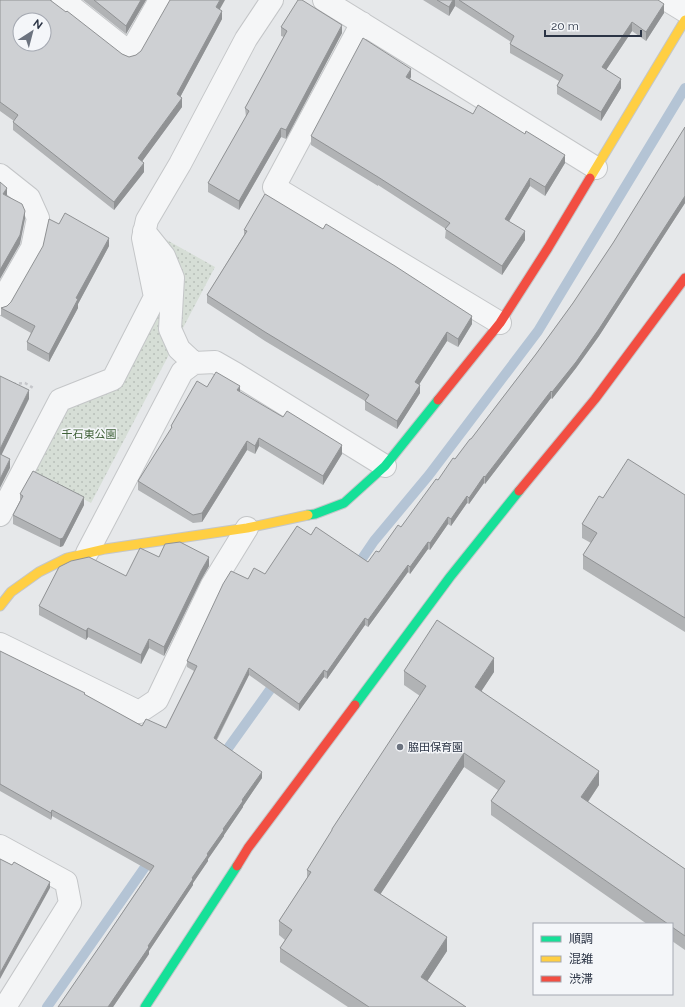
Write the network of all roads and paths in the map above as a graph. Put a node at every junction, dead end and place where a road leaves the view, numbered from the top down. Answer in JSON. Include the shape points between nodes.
{"nodes":[{"id":1,"x":63,"y":0,"type":"edge"},
{"id":2,"x":160,"y":0,"type":"edge"},
{"id":3,"x":272,"y":0,"type":"edge"},
{"id":4,"x":324,"y":0,"type":"edge"},
{"id":5,"x":667,"y":0,"type":"edge"},
{"id":6,"x":685,"y":11,"type":"edge"},
{"id":7,"x":685,"y":20,"type":"edge"},
{"id":8,"x":362,"y":24,"type":"junction"},
{"id":9,"x":596,"y":168,"type":"junction"},
{"id":10,"x":0,"y":175,"type":"edge"},
{"id":11,"x":144,"y":232,"type":"junction"},
{"id":12,"x":685,"y":278,"type":"edge"},
{"id":13,"x":0,"y":304,"type":"edge"},
{"id":14,"x":500,"y":323,"type":"junction"},
{"id":15,"x":194,"y":364,"type":"junction"},
{"id":16,"x":10,"y":384,"type":"edge"},
{"id":17,"x":56,"y":408,"type":"junction"},
{"id":18,"x":385,"y":466,"type":"junction"},
{"id":19,"x":0,"y":516,"type":"edge"},
{"id":20,"x":247,"y":528,"type":"junction"},
{"id":21,"x":87,"y":553,"type":"junction"},
{"id":22,"x":0,"y":606,"type":"edge"},
{"id":23,"x":0,"y":644,"type":"edge"},
{"id":24,"x":0,"y":846,"type":"edge"},
{"id":25,"x":5,"y":1007,"type":"edge"},
{"id":26,"x":145,"y":1007,"type":"edge"}],
"edges":[{"from":1,"to":2,"type":"street","via":[[130,53]]},
{"from":3,"to":11,"type":"street","via":[[246,39],[180,164],[147,220]]},
{"from":4,"to":8,"type":"street"},
{"from":5,"to":6,"type":"street"},
{"from":7,"to":9,"type":"street"},
{"from":8,"to":9,"type":"street"},
{"from":8,"to":14,"type":"street","via":[[274,187]]},
{"from":9,"to":14,"type":"street"},
{"from":10,"to":13,"type":"street","via":[[29,198],[38,218],[32,248]]},
{"from":11,"to":15,"type":"street","via":[[164,256],[173,278],[170,329],[179,349]]},
{"from":11,"to":17,"type":"street","via":[[155,297],[113,379],[60,400]]},
{"from":12,"to":26,"type":"street","via":[[595,399],[450,577],[248,848]]},
{"from":14,"to":18,"type":"street"},
{"from":15,"to":18,"type":"street","via":[[215,362]]},
{"from":15,"to":21,"type":"street","via":[[182,372]]},
{"from":16,"to":17,"type":"path","via":[[25,384],[38,390]]},
{"from":17,"to":19,"type":"street"},
{"from":18,"to":20,"type":"street","via":[[344,503],[315,514]]},
{"from":20,"to":21,"type":"street","via":[[105,548]]},
{"from":20,"to":23,"type":"street","via":[[212,585],[157,700],[139,712]]},
{"from":21,"to":22,"type":"street","via":[[67,558],[39,572],[11,592]]},
{"from":24,"to":25,"type":"street","via":[[66,882],[70,903]]}]}
